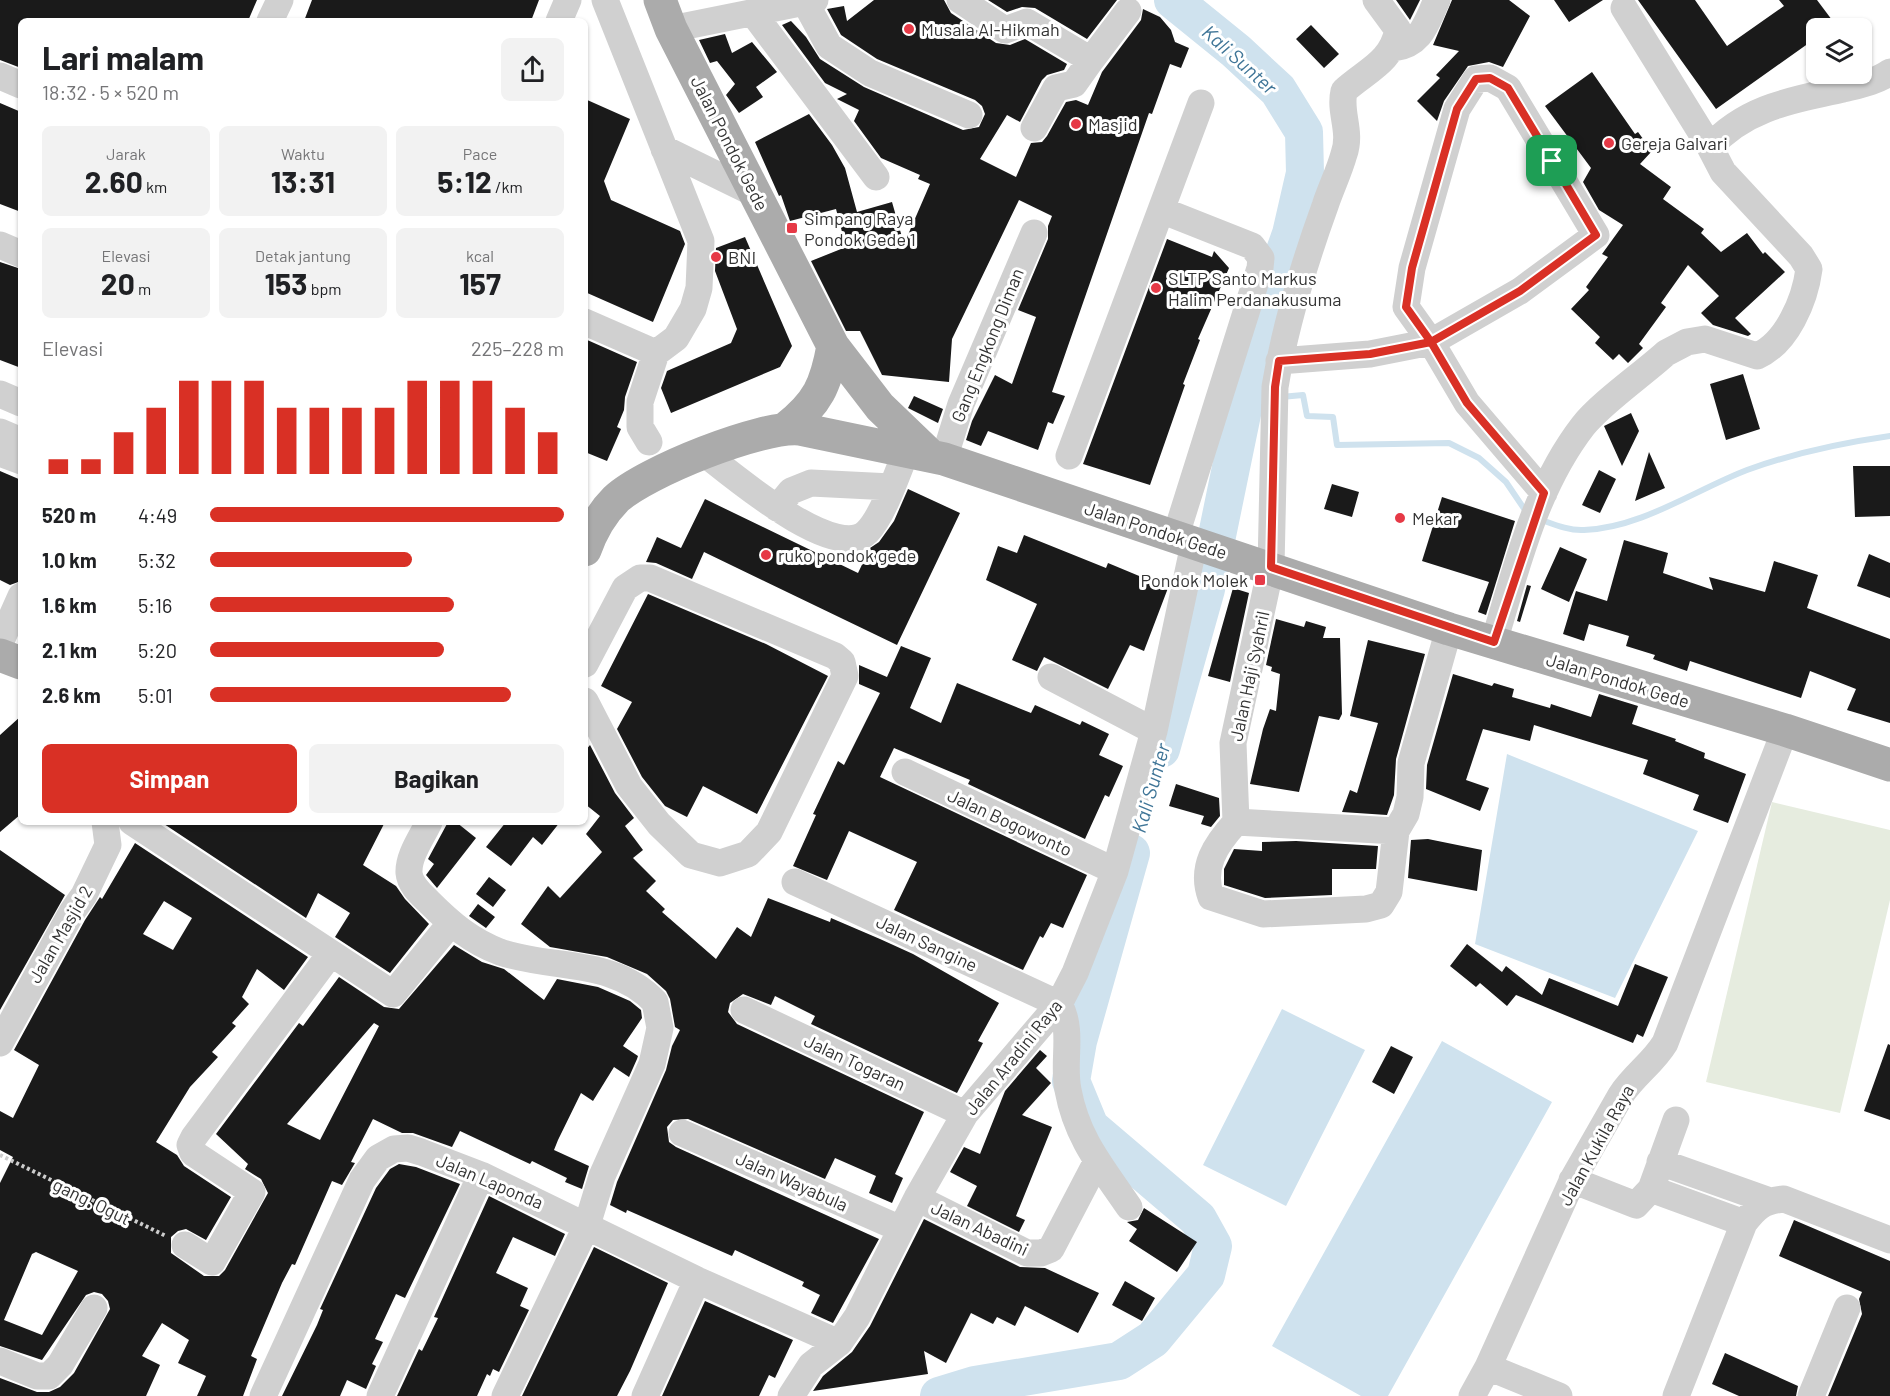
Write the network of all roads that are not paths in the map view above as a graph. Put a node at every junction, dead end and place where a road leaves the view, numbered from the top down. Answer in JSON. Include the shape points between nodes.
{"nodes":[{"id":1,"x":280,"y":0,"type":"edge"},
{"id":2,"x":568,"y":0,"type":"edge"},
{"id":3,"x":605,"y":0,"type":"edge"},
{"id":4,"x":960,"y":0,"type":"edge"},
{"id":5,"x":1376,"y":0,"type":"edge"},
{"id":6,"x":1437,"y":0,"type":"edge"},
{"id":7,"x":810,"y":1,"type":"edge"},
{"id":8,"x":1624,"y":8,"type":"dead end"},
{"id":9,"x":1128,"y":11,"type":"dead end"},
{"id":10,"x":753,"y":12,"type":"junction"},
{"id":11,"x":666,"y":14,"type":"edge"},
{"id":12,"x":271,"y":18,"type":"edge"},
{"id":13,"x":560,"y":18,"type":"edge"},
{"id":14,"x":1394,"y":48,"type":"junction"},
{"id":15,"x":1091,"y":60,"type":"junction"},
{"id":16,"x":1890,"y":72,"type":"edge"},
{"id":17,"x":0,"y":76,"type":"edge"},
{"id":18,"x":18,"y":84,"type":"edge"},
{"id":19,"x":1201,"y":103,"type":"dead end"},
{"id":20,"x":969,"y":115,"type":"dead end"},
{"id":21,"x":1034,"y":128,"type":"dead end"},
{"id":22,"x":1710,"y":147,"type":"junction"},
{"id":23,"x":664,"y":149,"type":"junction"},
{"id":24,"x":876,"y":177,"type":"dead end"},
{"id":25,"x":758,"y":195,"type":"junction"},
{"id":26,"x":1161,"y":210,"type":"junction"},
{"id":27,"x":1034,"y":233,"type":"dead end"},
{"id":28,"x":0,"y":245,"type":"edge"},
{"id":29,"x":18,"y":253,"type":"edge"},
{"id":30,"x":588,"y":323,"type":"edge"},
{"id":31,"x":1431,"y":342,"type":"junction"},
{"id":32,"x":833,"y":346,"type":"junction"},
{"id":33,"x":656,"y":353,"type":"junction"},
{"id":34,"x":1279,"y":361,"type":"junction"},
{"id":35,"x":0,"y":394,"type":"edge"},
{"id":36,"x":18,"y":402,"type":"edge"},
{"id":37,"x":786,"y":428,"type":"junction"},
{"id":38,"x":0,"y":432,"type":"edge"},
{"id":39,"x":18,"y":440,"type":"edge"},
{"id":40,"x":649,"y":442,"type":"dead end"},
{"id":41,"x":923,"y":450,"type":"junction"},
{"id":42,"x":0,"y":453,"type":"edge"},
{"id":43,"x":704,"y":453,"type":"junction"},
{"id":44,"x":1069,"y":456,"type":"dead end"},
{"id":45,"x":18,"y":460,"type":"edge"},
{"id":46,"x":891,"y":487,"type":"junction"},
{"id":47,"x":1540,"y":501,"type":"junction"},
{"id":48,"x":777,"y":508,"type":"junction"},
{"id":49,"x":588,"y":542,"type":"edge"},
{"id":50,"x":1192,"y":543,"type":"junction"},
{"id":51,"x":1257,"y":563,"type":"junction"},
{"id":52,"x":15,"y":599,"type":"edge"},
{"id":53,"x":1449,"y":629,"type":"junction"},
{"id":54,"x":1494,"y":642,"type":"junction"},
{"id":55,"x":0,"y":643,"type":"edge"},
{"id":56,"x":0,"y":655,"type":"edge"},
{"id":57,"x":588,"y":658,"type":"edge"},
{"id":58,"x":18,"y":662,"type":"edge"},
{"id":59,"x":1051,"y":677,"type":"dead end"},
{"id":60,"x":588,"y":707,"type":"edge"},
{"id":61,"x":1785,"y":730,"type":"junction"},
{"id":62,"x":1154,"y":731,"type":"junction"},
{"id":63,"x":1890,"y":765,"type":"edge"},
{"id":64,"x":905,"y":772,"type":"dead end"},
{"id":65,"x":1236,"y":822,"type":"junction"},
{"id":66,"x":105,"y":825,"type":"edge"},
{"id":67,"x":137,"y":825,"type":"edge"},
{"id":68,"x":428,"y":825,"type":"edge"},
{"id":69,"x":1396,"y":831,"type":"junction"},
{"id":70,"x":1115,"y":871,"type":"junction"},
{"id":71,"x":795,"y":882,"type":"dead end"},
{"id":72,"x":450,"y":924,"type":"junction"},
{"id":73,"x":331,"y":953,"type":"junction"},
{"id":74,"x":1059,"y":1004,"type":"junction"},
{"id":75,"x":744,"y":1010,"type":"dead end"},
{"id":76,"x":0,"y":1043,"type":"edge"},
{"id":77,"x":965,"y":1114,"type":"junction"},
{"id":78,"x":1676,"y":1120,"type":"dead end"},
{"id":79,"x":682,"y":1133,"type":"dead end"},
{"id":80,"x":1097,"y":1161,"type":"junction"},
{"id":81,"x":1660,"y":1162,"type":"junction"},
{"id":82,"x":481,"y":1175,"type":"junction"},
{"id":83,"x":1572,"y":1180,"type":"junction"},
{"id":84,"x":1651,"y":1189,"type":"junction"},
{"id":85,"x":917,"y":1198,"type":"junction"},
{"id":86,"x":1767,"y":1200,"type":"junction"},
{"id":87,"x":1129,"y":1208,"type":"dead end"},
{"id":88,"x":1744,"y":1223,"type":"junction"},
{"id":89,"x":587,"y":1225,"type":"junction"},
{"id":90,"x":901,"y":1229,"type":"junction"},
{"id":91,"x":1890,"y":1240,"type":"edge"},
{"id":92,"x":185,"y":1245,"type":"road end"},
{"id":93,"x":698,"y":1280,"type":"junction"},
{"id":94,"x":94,"y":1308,"type":"dead end"},
{"id":95,"x":1847,"y":1308,"type":"dead end"},
{"id":96,"x":839,"y":1343,"type":"junction"},
{"id":97,"x":0,"y":1360,"type":"edge"},
{"id":98,"x":1488,"y":1367,"type":"junction"},
{"id":99,"x":1545,"y":1393,"type":"edge"},
{"id":100,"x":263,"y":1396,"type":"edge"},
{"id":101,"x":380,"y":1396,"type":"edge"},
{"id":102,"x":505,"y":1396,"type":"edge"},
{"id":103,"x":645,"y":1396,"type":"edge"},
{"id":104,"x":791,"y":1396,"type":"edge"},
{"id":105,"x":1472,"y":1396,"type":"edge"},
{"id":106,"x":1676,"y":1396,"type":"edge"},
{"id":107,"x":1810,"y":1396,"type":"edge"}],
"edges":[{"from":1,"to":12,"type":"street"},
{"from":2,"to":13,"type":"street"},
{"from":3,"to":23,"type":"street"},
{"from":4,"to":15,"type":"street","via":[[1005,30],[1027,22]]},
{"from":5,"to":14,"type":"street","via":[[1398,30]]},
{"from":6,"to":14,"type":"street","via":[[1417,39]]},
{"from":7,"to":10,"type":"street"},
{"from":7,"to":20,"type":"street","via":[[829,46],[870,73]]},
{"from":8,"to":22,"type":"street"},
{"from":9,"to":15,"type":"street"},
{"from":10,"to":11,"type":"street"},
{"from":10,"to":24,"type":"street"},
{"from":11,"to":25,"type":"main road","name":"Jalan Pondok Gede"},
{"from":14,"to":34,"type":"street","name":"Jalan Haji Syahril","via":[[1344,91],[1342,110],[1348,126],[1345,152],[1324,208]]},
{"from":15,"to":21,"type":"street","via":[[1074,84],[1056,88]]},
{"from":16,"to":22,"type":"street","via":[[1866,83],[1778,103],[1749,116]]},
{"from":17,"to":18,"type":"street"},
{"from":19,"to":26,"type":"street"},
{"from":22,"to":47,"type":"street","via":[[1723,172],[1809,269],[1797,312],[1765,353],[1757,356],[1705,339],[1687,342],[1666,353],[1583,426],[1558,462]]},
{"from":23,"to":25,"type":"street"},
{"from":23,"to":33,"type":"street","via":[[701,241],[699,288],[693,309],[676,338]]},
{"from":25,"to":32,"type":"main road","name":"Jalan Pondok Gede"},
{"from":26,"to":44,"type":"street"},
{"from":26,"to":50,"type":"street","name":"Jalan Aradini Raya","via":[[1252,246],[1261,258]]},
{"from":27,"to":41,"type":"street","name":"Gang Engkong Diman","via":[[961,404]]},
{"from":28,"to":29,"type":"street"},
{"from":30,"to":33,"type":"street"},
{"from":31,"to":31,"type":"street","via":[[1520,291],[1596,235],[1508,88],[1490,78],[1476,79],[1457,109],[1412,268],[1406,307]]},
{"from":31,"to":34,"type":"street","via":[[1370,354]]},
{"from":31,"to":47,"type":"street","via":[[1467,403]]},
{"from":32,"to":37,"type":"main road","via":[[820,394],[805,414]]},
{"from":32,"to":41,"type":"main road","name":"Jalan Pondok Gede","via":[[880,406]]},
{"from":33,"to":40,"type":"street","via":[[639,413],[640,427]]},
{"from":34,"to":51,"type":"street","name":"Jalan Haji Syahril"},
{"from":35,"to":36,"type":"street"},
{"from":37,"to":41,"type":"main road"},
{"from":37,"to":43,"type":"main road"},
{"from":38,"to":39,"type":"street"},
{"from":41,"to":46,"type":"street","name":"Gang Engkong Diman"},
{"from":41,"to":50,"type":"main road","name":"Jalan Pondok Gede"},
{"from":42,"to":45,"type":"street"},
{"from":43,"to":48,"type":"street","name":"Gang Engkong Diman"},
{"from":43,"to":49,"type":"main road","via":[[617,498],[594,527]]},
{"from":46,"to":48,"type":"street","via":[[811,483],[791,491]]},
{"from":46,"to":48,"type":"street","name":"Gang Engkong Diman","via":[[871,527],[857,539],[836,538]]},
{"from":47,"to":54,"type":"street"},
{"from":50,"to":51,"type":"main road","name":"Jalan Pondok Gede"},
{"from":50,"to":62,"type":"street","name":"Jalan Aradini Raya"},
{"from":51,"to":53,"type":"main road","name":"Jalan Pondok Gede"},
{"from":51,"to":65,"type":"street","name":"Jalan Haji Syahril","via":[[1233,743]]},
{"from":52,"to":55,"type":"street"},
{"from":53,"to":54,"type":"main road","name":"Jalan Pondok Gede"},
{"from":53,"to":69,"type":"street","via":[[1412,763],[1406,814]]},
{"from":54,"to":61,"type":"main road","name":"Jalan Pondok Gede"},
{"from":56,"to":58,"type":"main road"},
{"from":57,"to":60,"type":"street","via":[[625,588],[640,578],[650,578],[835,656],[842,662],[845,676],[769,832],[748,854],[720,863],[691,855],[659,824],[629,786]]},
{"from":59,"to":62,"type":"street"},
{"from":61,"to":63,"type":"main road","name":"Jalan Pondok Gede"},
{"from":61,"to":83,"type":"street","name":"Jalan Kukila Raya","via":[[1665,1043],[1621,1095]]},
{"from":62,"to":70,"type":"street","name":"Jalan Aradini Raya"},
{"from":64,"to":70,"type":"street","name":"Jalan Bogowonto"},
{"from":65,"to":69,"type":"street"},
{"from":65,"to":69,"type":"street","via":[[1211,854],[1205,882],[1211,897],[1263,914],[1380,905],[1389,892]]},
{"from":66,"to":76,"type":"street","name":"Jalan Masjid 2","via":[[108,846]]},
{"from":67,"to":73,"type":"street"},
{"from":68,"to":72,"type":"street","via":[[409,874],[413,885]]},
{"from":70,"to":74,"type":"street","name":"Jalan Aradini Raya"},
{"from":71,"to":74,"type":"street","name":"Jalan Sangine"},
{"from":72,"to":73,"type":"street","via":[[393,994]]},
{"from":72,"to":89,"type":"street","via":[[503,953],[569,963],[618,976],[655,1002],[660,1028],[652,1064],[602,1176]]},
{"from":73,"to":92,"type":"street","via":[[194,1137],[190,1145],[193,1153],[252,1192],[212,1262]]},
{"from":74,"to":77,"type":"street","name":"Jalan Aradini Raya"},
{"from":74,"to":80,"type":"street","via":[[1067,1018],[1067,1088],[1079,1133]]},
{"from":75,"to":77,"type":"street","name":"Jalan Togaran"},
{"from":77,"to":85,"type":"street","name":"Jalan Aradini Raya"},
{"from":78,"to":81,"type":"street"},
{"from":79,"to":90,"type":"street","name":"Jalan Wayabula"},
{"from":80,"to":85,"type":"street","name":"Jalan Abadini","via":[[1051,1249],[1041,1253],[1027,1253]]},
{"from":80,"to":87,"type":"street"},
{"from":81,"to":84,"type":"street"},
{"from":81,"to":86,"type":"street"},
{"from":82,"to":89,"type":"street","name":"Jalan Laponda"},
{"from":82,"to":100,"type":"street","name":"Jalan Laponda","via":[[408,1148],[394,1149],[378,1158],[362,1180]]},
{"from":82,"to":101,"type":"street"},
{"from":83,"to":84,"type":"street","via":[[1636,1205]]},
{"from":83,"to":98,"type":"street","name":"Jalan Kukila Raya"},
{"from":84,"to":88,"type":"street"},
{"from":85,"to":90,"type":"street","name":"Jalan Aradini Raya"},
{"from":86,"to":88,"type":"street"},
{"from":86,"to":91,"type":"street","via":[[1784,1199]]},
{"from":88,"to":106,"type":"street"},
{"from":89,"to":93,"type":"street","name":"Jalan Laponda"},
{"from":89,"to":102,"type":"street"},
{"from":90,"to":96,"type":"street","name":"Jalan Aradini Raya","via":[[857,1317]]},
{"from":93,"to":96,"type":"street","name":"Jalan Laponda"},
{"from":93,"to":103,"type":"street"},
{"from":94,"to":97,"type":"street","via":[[60,1365],[49,1376],[37,1376]]},
{"from":95,"to":107,"type":"street"},
{"from":96,"to":104,"type":"street","name":"Jalan Aradini Raya","via":[[811,1365]]},
{"from":98,"to":99,"type":"street"},
{"from":98,"to":105,"type":"street","name":"Jalan Kukila Raya"}]}
